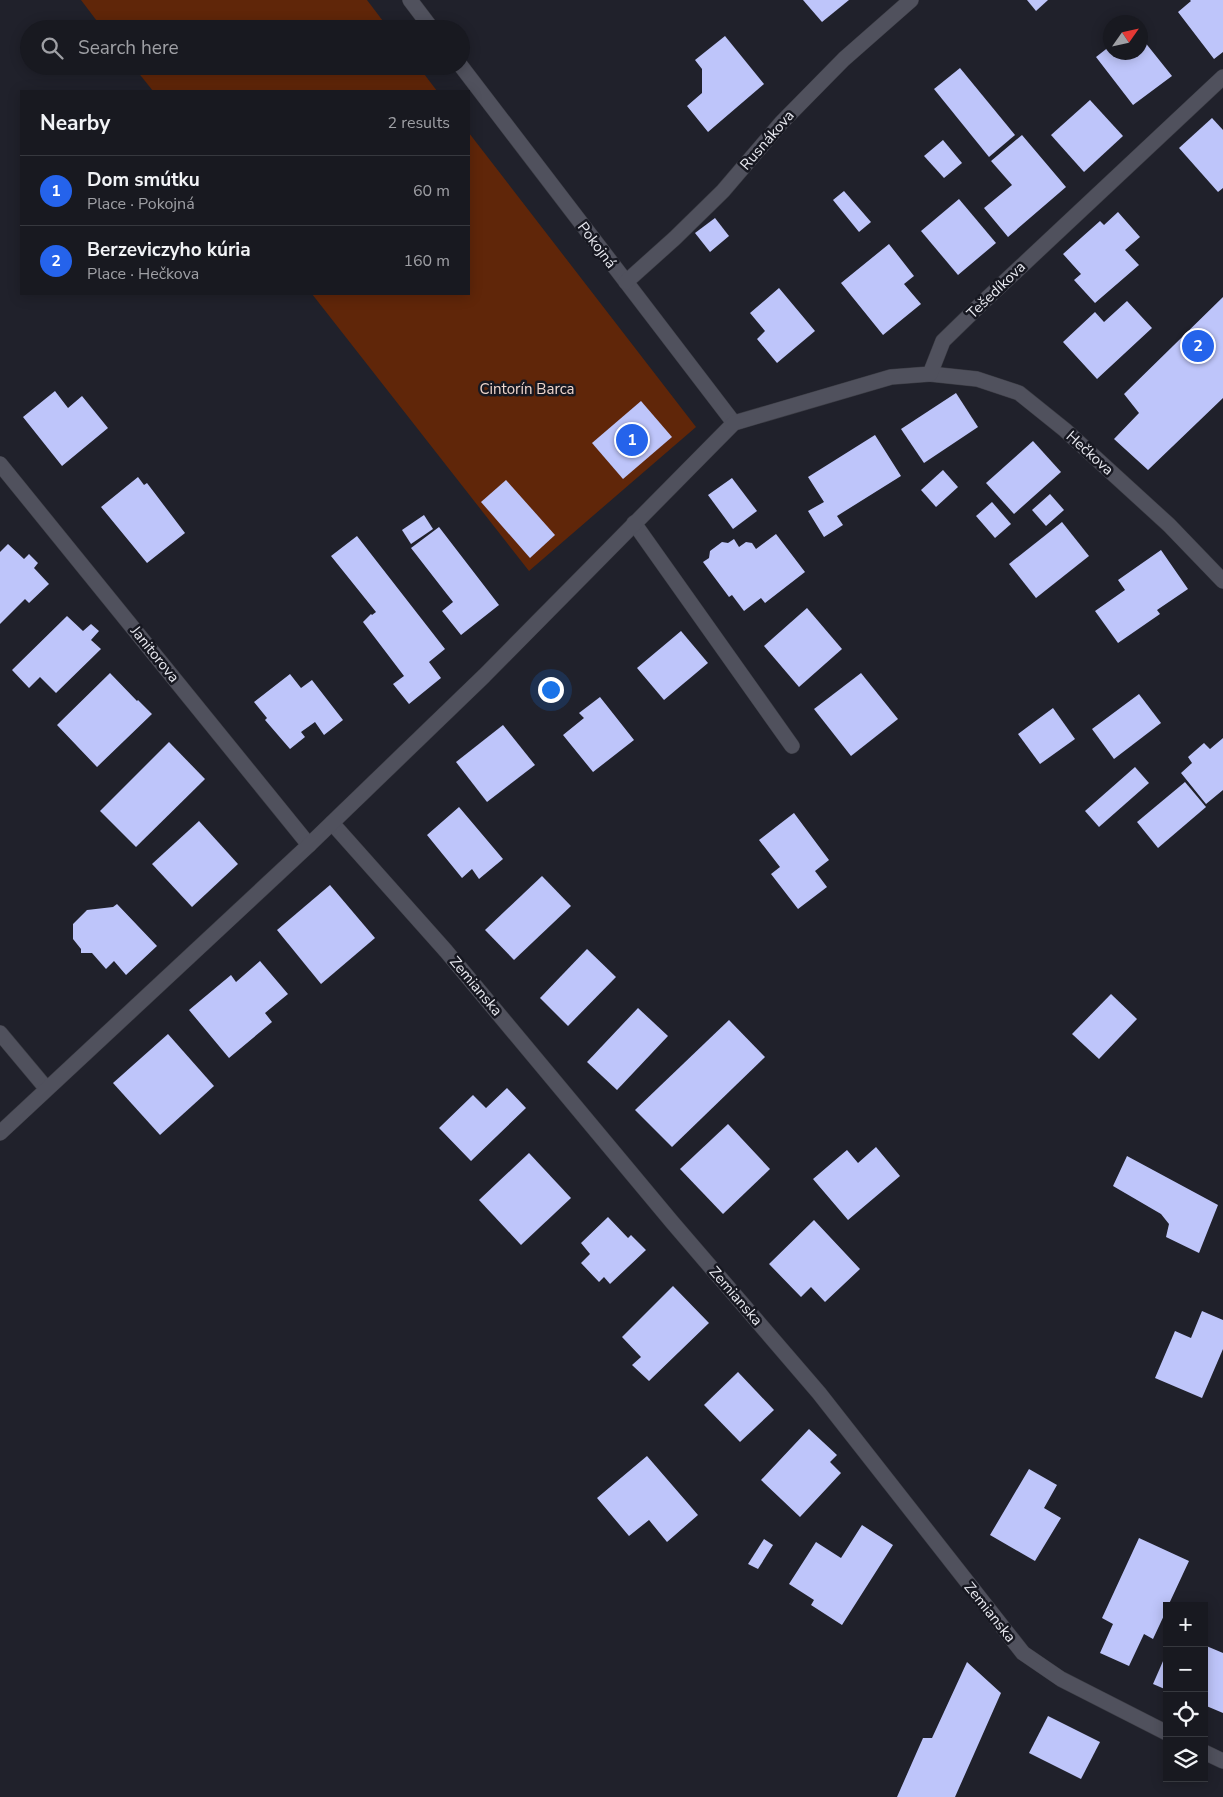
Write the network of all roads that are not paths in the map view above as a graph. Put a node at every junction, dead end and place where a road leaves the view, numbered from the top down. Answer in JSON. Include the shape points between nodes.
{"nodes":[{"id":1,"x":410,"y":0,"type":"edge"},
{"id":2,"x":911,"y":0,"type":"edge"},
{"id":3,"x":425,"y":20,"type":"edge"},
{"id":4,"x":468,"y":75,"type":"edge"},
{"id":5,"x":1223,"y":76,"type":"edge"},
{"id":6,"x":626,"y":282,"type":"junction"},
{"id":7,"x":930,"y":374,"type":"junction"},
{"id":8,"x":734,"y":423,"type":"junction"},
{"id":9,"x":0,"y":464,"type":"edge"},
{"id":10,"x":634,"y":522,"type":"junction"},
{"id":11,"x":1223,"y":581,"type":"edge"},
{"id":12,"x":792,"y":746,"type":"dead end"},
{"id":13,"x":332,"y":823,"type":"junction"},
{"id":14,"x":309,"y":845,"type":"junction"},
{"id":15,"x":0,"y":1033,"type":"edge"},
{"id":16,"x":46,"y":1088,"type":"junction"},
{"id":17,"x":0,"y":1133,"type":"edge"},
{"id":18,"x":1163,"y":1731,"type":"edge"},
{"id":19,"x":1208,"y":1754,"type":"edge"},
{"id":20,"x":1223,"y":1761,"type":"edge"}],
"edges":[{"from":1,"to":3,"type":"street"},
{"from":2,"to":6,"type":"street","name":"Rusnákova","via":[[844,59],[782,122],[723,191]]},
{"from":4,"to":6,"type":"street","name":"Pokojná"},
{"from":5,"to":7,"type":"street","name":"Tešedíkova","via":[[943,341]]},
{"from":6,"to":8,"type":"street","name":"Pokojná"},
{"from":7,"to":8,"type":"street","via":[[891,377]]},
{"from":7,"to":11,"type":"street","name":"Hečkova","via":[[977,379],[1019,393],[1169,525]]},
{"from":8,"to":10,"type":"street"},
{"from":9,"to":14,"type":"street","name":"Janitorova"},
{"from":10,"to":12,"type":"street"},
{"from":10,"to":13,"type":"street","via":[[484,676]]},
{"from":13,"to":14,"type":"street"},
{"from":13,"to":18,"type":"street","name":"Zemianska","via":[[446,951],[672,1222],[820,1393],[1023,1653],[1061,1679]]},
{"from":14,"to":16,"type":"street"},
{"from":15,"to":16,"type":"street"},
{"from":16,"to":17,"type":"street"},
{"from":19,"to":20,"type":"street"}]}
